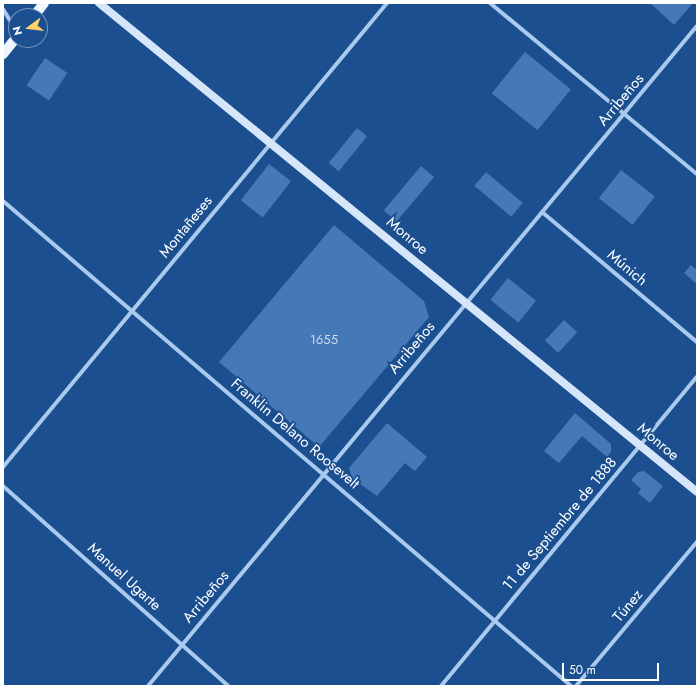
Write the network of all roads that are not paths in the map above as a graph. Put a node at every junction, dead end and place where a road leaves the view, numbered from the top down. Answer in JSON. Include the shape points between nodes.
{"nodes":[{"id":1,"x":99,"y":3,"type":"edge"},
{"id":2,"x":387,"y":3,"type":"edge"},
{"id":3,"x":490,"y":3,"type":"edge"},
{"id":4,"x":697,"y":26,"type":"edge"},
{"id":5,"x":625,"y":114,"type":"junction"},
{"id":6,"x":272,"y":142,"type":"junction"},
{"id":7,"x":697,"y":174,"type":"edge"},
{"id":8,"x":3,"y":201,"type":"edge"},
{"id":9,"x":542,"y":212,"type":"junction"},
{"id":10,"x":465,"y":303,"type":"junction"},
{"id":11,"x":133,"y":311,"type":"junction"},
{"id":12,"x":697,"y":342,"type":"edge"},
{"id":13,"x":697,"y":378,"type":"edge"},
{"id":14,"x":640,"y":446,"type":"junction"},
{"id":15,"x":3,"y":467,"type":"edge"},
{"id":16,"x":323,"y":474,"type":"junction"},
{"id":17,"x":3,"y":486,"type":"edge"},
{"id":18,"x":697,"y":492,"type":"edge"},
{"id":19,"x":697,"y":542,"type":"edge"},
{"id":20,"x":495,"y":620,"type":"junction"},
{"id":21,"x":182,"y":645,"type":"junction"},
{"id":22,"x":148,"y":686,"type":"edge"},
{"id":23,"x":228,"y":686,"type":"edge"},
{"id":24,"x":441,"y":686,"type":"edge"},
{"id":25,"x":571,"y":686,"type":"edge"},
{"id":26,"x":576,"y":686,"type":"edge"}],
"edges":[{"from":1,"to":6,"type":"main road","name":"Monroe"},
{"from":2,"to":6,"type":"street","name":"Montañeses"},
{"from":3,"to":5,"type":"street"},
{"from":4,"to":5,"type":"street","name":"Arribeños"},
{"from":5,"to":7,"type":"street"},
{"from":5,"to":9,"type":"street","name":"Arribeños"},
{"from":6,"to":10,"type":"main road","name":"Monroe"},
{"from":6,"to":11,"type":"street","name":"Montañeses"},
{"from":8,"to":11,"type":"street","name":"Franklin Delano Roosevelt"},
{"from":9,"to":10,"type":"street","name":"Arribeños"},
{"from":9,"to":12,"type":"street","name":"Múnich"},
{"from":10,"to":14,"type":"main road","name":"Monroe"},
{"from":10,"to":16,"type":"street","name":"Arribeños"},
{"from":11,"to":15,"type":"street","name":"Montañeses"},
{"from":11,"to":16,"type":"street","name":"Franklin Delano Roosevelt"},
{"from":13,"to":14,"type":"street","name":"11 de Septiembre de 1888"},
{"from":14,"to":18,"type":"main road","name":"Monroe"},
{"from":14,"to":20,"type":"street","name":"11 de Septiembre de 1888"},
{"from":16,"to":20,"type":"street","name":"Franklin Delano Roosevelt"},
{"from":16,"to":21,"type":"street","name":"Arribeños"},
{"from":17,"to":21,"type":"street","name":"Manuel Ugarte"},
{"from":19,"to":26,"type":"street","name":"Túnez"},
{"from":20,"to":24,"type":"street","name":"11 de Septiembre de 1888"},
{"from":20,"to":25,"type":"street","name":"Franklin Delano Roosevelt"},
{"from":21,"to":22,"type":"street","name":"Arribeños"},
{"from":21,"to":23,"type":"street","name":"Manuel Ugarte"}]}
